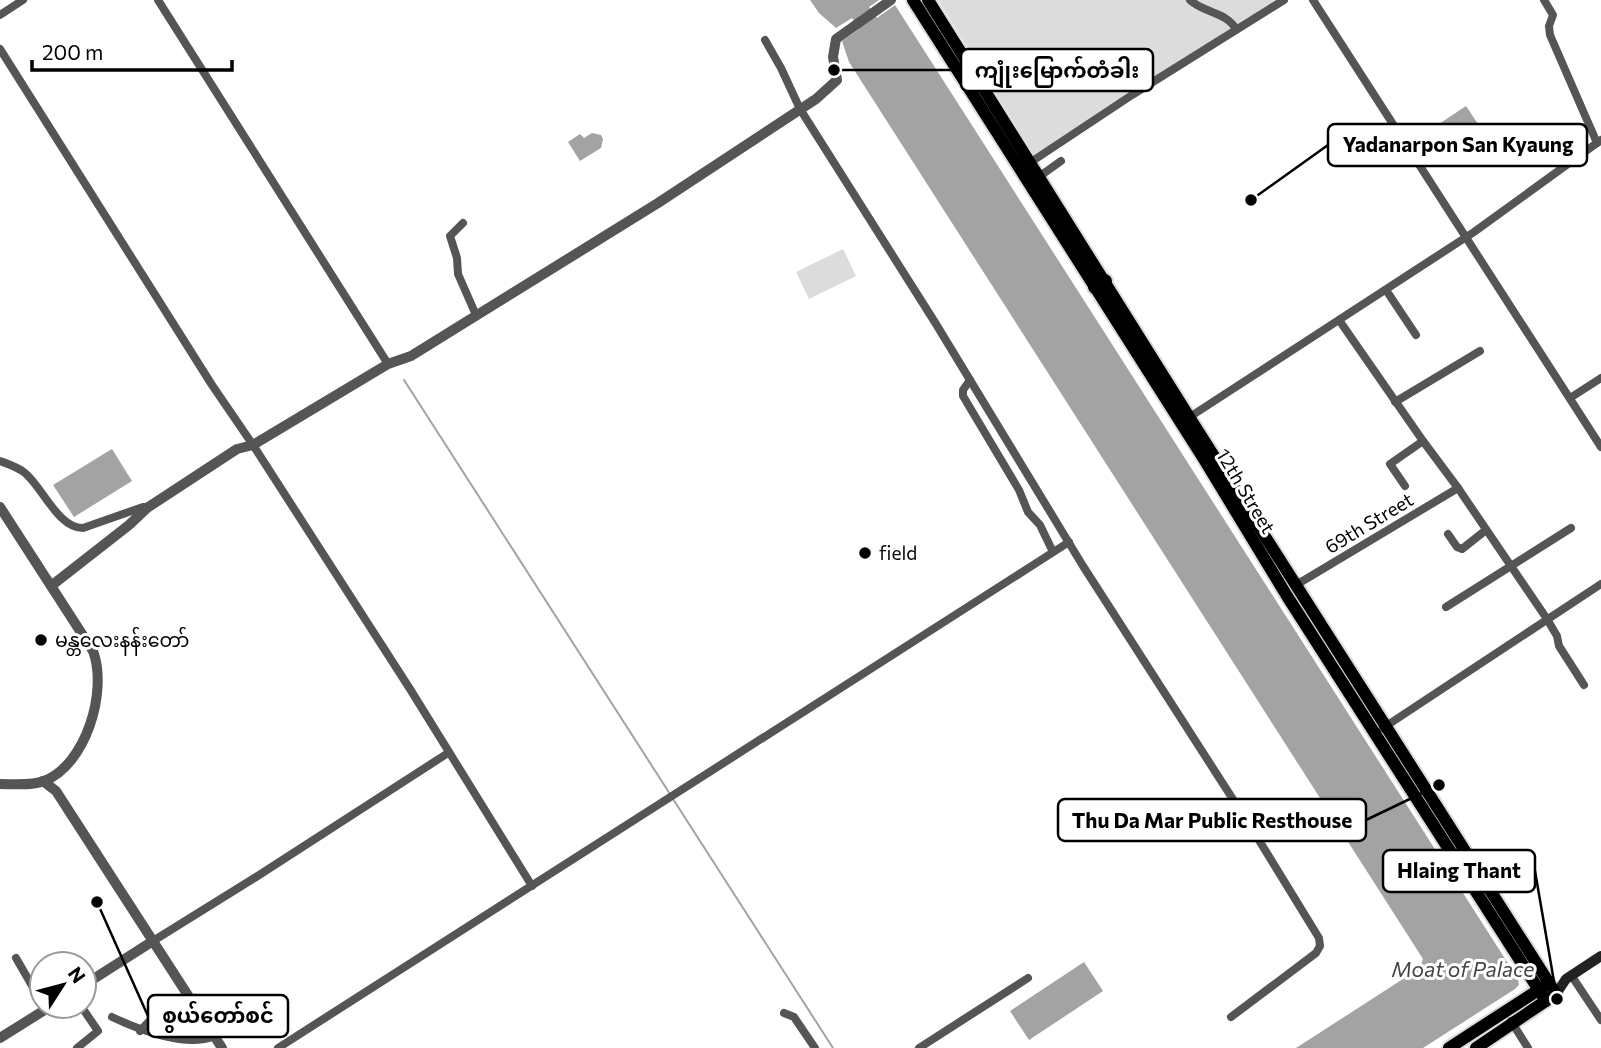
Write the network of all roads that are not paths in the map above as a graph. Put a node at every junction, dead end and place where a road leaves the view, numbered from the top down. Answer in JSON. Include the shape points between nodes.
{"nodes":[{"id":1,"x":23,"y":0,"type":"edge"},
{"id":2,"x":158,"y":0,"type":"edge"},
{"id":3,"x":891,"y":0,"type":"edge"},
{"id":4,"x":913,"y":0,"type":"edge"},
{"id":5,"x":928,"y":0,"type":"edge"},
{"id":6,"x":1190,"y":0,"type":"edge"},
{"id":7,"x":1284,"y":0,"type":"edge"},
{"id":8,"x":1312,"y":0,"type":"edge"},
{"id":9,"x":1544,"y":0,"type":"edge"},
{"id":10,"x":0,"y":15,"type":"edge"},
{"id":11,"x":1236,"y":29,"type":"junction"},
{"id":12,"x":765,"y":40,"type":"dead end"},
{"id":13,"x":0,"y":49,"type":"edge"},
{"id":14,"x":800,"y":109,"type":"junction"},
{"id":15,"x":1599,"y":142,"type":"edge"},
{"id":16,"x":1061,"y":161,"type":"dead end"},
{"id":17,"x":1031,"y":162,"type":"junction"},
{"id":18,"x":1040,"y":176,"type":"junction"},
{"id":19,"x":463,"y":223,"type":"dead end"},
{"id":20,"x":1467,"y":237,"type":"junction"},
{"id":21,"x":1100,"y":284,"type":"junction"},
{"id":22,"x":1386,"y":290,"type":"junction"},
{"id":23,"x":476,"y":315,"type":"junction"},
{"id":24,"x":1339,"y":320,"type":"junction"},
{"id":25,"x":1416,"y":335,"type":"dead end"},
{"id":26,"x":1480,"y":351,"type":"dead end"},
{"id":27,"x":388,"y":364,"type":"junction"},
{"id":28,"x":1601,"y":378,"type":"edge"},
{"id":29,"x":970,"y":380,"type":"junction"},
{"id":30,"x":1570,"y":398,"type":"junction"},
{"id":31,"x":1395,"y":402,"type":"junction"},
{"id":32,"x":1185,"y":420,"type":"junction"},
{"id":33,"x":1008,"y":441,"type":"junction"},
{"id":34,"x":1423,"y":442,"type":"junction"},
{"id":35,"x":253,"y":445,"type":"junction"},
{"id":36,"x":1601,"y":447,"type":"edge"},
{"id":37,"x":995,"y":450,"type":"junction"},
{"id":38,"x":0,"y":461,"type":"edge"},
{"id":39,"x":1405,"y":486,"type":"dead end"},
{"id":40,"x":1458,"y":488,"type":"junction"},
{"id":41,"x":0,"y":507,"type":"edge"},
{"id":42,"x":147,"y":508,"type":"junction"},
{"id":43,"x":1571,"y":528,"type":"dead end"},
{"id":44,"x":1486,"y":530,"type":"junction"},
{"id":45,"x":1448,"y":534,"type":"dead end"},
{"id":46,"x":1069,"y":542,"type":"junction"},
{"id":47,"x":1053,"y":552,"type":"junction"},
{"id":48,"x":1512,"y":567,"type":"junction"},
{"id":49,"x":1601,"y":584,"type":"edge"},
{"id":50,"x":1296,"y":585,"type":"junction"},
{"id":51,"x":51,"y":586,"type":"junction"},
{"id":52,"x":1446,"y":607,"type":"dead end"},
{"id":53,"x":1547,"y":619,"type":"junction"},
{"id":54,"x":1584,"y":685,"type":"dead end"},
{"id":55,"x":1381,"y":730,"type":"junction"},
{"id":56,"x":447,"y":753,"type":"junction"},
{"id":57,"x":58,"y":773,"type":"junction"},
{"id":58,"x":43,"y":781,"type":"junction"},
{"id":59,"x":0,"y":784,"type":"edge"},
{"id":60,"x":56,"y":791,"type":"junction"},
{"id":61,"x":532,"y":886,"type":"junction"},
{"id":62,"x":153,"y":940,"type":"junction"},
{"id":63,"x":1600,"y":956,"type":"edge"},
{"id":64,"x":16,"y":958,"type":"dead end"},
{"id":65,"x":98,"y":976,"type":"edge"},
{"id":66,"x":28,"y":977,"type":"edge"},
{"id":67,"x":1568,"y":977,"type":"junction"},
{"id":68,"x":1028,"y":978,"type":"dead end"},
{"id":69,"x":1547,"y":992,"type":"junction"},
{"id":70,"x":155,"y":1001,"type":"dead end"},
{"id":71,"x":784,"y":1013,"type":"dead end"},
{"id":72,"x":1505,"y":1013,"type":"junction"},
{"id":73,"x":112,"y":1017,"type":"dead end"},
{"id":74,"x":1231,"y":1017,"type":"dead end"},
{"id":75,"x":28,"y":1019,"type":"edge"},
{"id":76,"x":91,"y":1020,"type":"edge"},
{"id":77,"x":1601,"y":1020,"type":"edge"},
{"id":78,"x":1513,"y":1025,"type":"junction"},
{"id":79,"x":140,"y":1031,"type":"junction"},
{"id":80,"x":214,"y":1036,"type":"junction"},
{"id":81,"x":0,"y":1038,"type":"edge"},
{"id":82,"x":77,"y":1048,"type":"edge"},
{"id":83,"x":222,"y":1048,"type":"edge"},
{"id":84,"x":278,"y":1048,"type":"edge"},
{"id":85,"x":815,"y":1048,"type":"edge"},
{"id":86,"x":919,"y":1048,"type":"edge"},
{"id":87,"x":1449,"y":1048,"type":"edge"},
{"id":88,"x":1476,"y":1048,"type":"edge"},
{"id":89,"x":1528,"y":1048,"type":"edge"}],
"edges":[{"from":1,"to":10,"type":"street"},
{"from":2,"to":27,"type":"street"},
{"from":3,"to":14,"type":"street","via":[[837,38],[833,50],[836,82]]},
{"from":4,"to":21,"type":"main road","name":"12th Street"},
{"from":5,"to":17,"type":"main road","name":"12th Street"},
{"from":6,"to":11,"type":"street","via":[[1224,17]]},
{"from":7,"to":11,"type":"street"},
{"from":8,"to":20,"type":"street"},
{"from":9,"to":15,"type":"street","via":[[1553,15],[1550,35]]},
{"from":11,"to":17,"type":"street"},
{"from":12,"to":14,"type":"street"},
{"from":13,"to":35,"type":"street"},
{"from":14,"to":23,"type":"street"},
{"from":14,"to":29,"type":"street"},
{"from":15,"to":20,"type":"street"},
{"from":16,"to":18,"type":"street"},
{"from":17,"to":18,"type":"main road","name":"12th Street"},
{"from":18,"to":21,"type":"main road","name":"12th Street"},
{"from":19,"to":23,"type":"street","via":[[450,236],[458,274]]},
{"from":20,"to":22,"type":"street"},
{"from":20,"to":30,"type":"street"},
{"from":21,"to":32,"type":"main road","name":"12th Street"},
{"from":22,"to":24,"type":"street"},
{"from":22,"to":25,"type":"street"},
{"from":23,"to":27,"type":"street","via":[[411,356]]},
{"from":24,"to":31,"type":"street"},
{"from":24,"to":32,"type":"street"},
{"from":26,"to":31,"type":"street"},
{"from":27,"to":35,"type":"street"},
{"from":28,"to":30,"type":"street"},
{"from":29,"to":33,"type":"street"},
{"from":29,"to":37,"type":"street","via":[[963,396]]},
{"from":30,"to":36,"type":"street"},
{"from":31,"to":34,"type":"street"},
{"from":32,"to":50,"type":"main road","name":"12th Street"},
{"from":32,"to":55,"type":"main road","name":"12th Street"},
{"from":33,"to":37,"type":"street"},
{"from":33,"to":46,"type":"street"},
{"from":34,"to":39,"type":"street","via":[[1390,465]]},
{"from":34,"to":40,"type":"street"},
{"from":35,"to":42,"type":"street","via":[[237,449]]},
{"from":35,"to":56,"type":"street"},
{"from":37,"to":47,"type":"street"},
{"from":38,"to":42,"type":"street","via":[[23,472],[76,528]]},
{"from":40,"to":44,"type":"street"},
{"from":40,"to":50,"type":"street","name":"69th Street"},
{"from":41,"to":51,"type":"street"},
{"from":42,"to":51,"type":"street"},
{"from":43,"to":48,"type":"street"},
{"from":44,"to":45,"type":"street","via":[[1462,549]]},
{"from":44,"to":48,"type":"street"},
{"from":46,"to":47,"type":"street"},
{"from":46,"to":74,"type":"street","via":[[1319,938],[1316,953]]},
{"from":47,"to":61,"type":"street"},
{"from":48,"to":52,"type":"street"},
{"from":48,"to":53,"type":"street"},
{"from":49,"to":53,"type":"street"},
{"from":50,"to":55,"type":"main road","name":"12th Street"},
{"from":51,"to":57,"type":"street","via":[[93,651],[98,672],[96,704],[87,731],[76,754]]},
{"from":53,"to":54,"type":"street"},
{"from":53,"to":55,"type":"street"},
{"from":55,"to":69,"type":"main road","name":"12th Street"},
{"from":56,"to":61,"type":"street"},
{"from":56,"to":62,"type":"street"},
{"from":57,"to":58,"type":"street"},
{"from":57,"to":60,"type":"street"},
{"from":58,"to":59,"type":"street"},
{"from":58,"to":60,"type":"street"},
{"from":60,"to":62,"type":"street"},
{"from":61,"to":84,"type":"street"},
{"from":62,"to":65,"type":"street"},
{"from":62,"to":80,"type":"street"},
{"from":63,"to":67,"type":"main road"},
{"from":64,"to":66,"type":"street"},
{"from":67,"to":69,"type":"main road"},
{"from":67,"to":77,"type":"street"},
{"from":68,"to":86,"type":"street"},
{"from":69,"to":72,"type":"main road"},
{"from":69,"to":78,"type":"main road"},
{"from":70,"to":79,"type":"street","via":[[156,1014]]},
{"from":71,"to":85,"type":"street","via":[[794,1017]]},
{"from":72,"to":78,"type":"street"},
{"from":72,"to":87,"type":"main road"},
{"from":73,"to":79,"type":"street"},
{"from":75,"to":81,"type":"street"},
{"from":76,"to":82,"type":"street","via":[[98,1031]]},
{"from":78,"to":88,"type":"main road"},
{"from":78,"to":89,"type":"street"},
{"from":79,"to":80,"type":"street","via":[[182,1043],[199,1044]]},
{"from":80,"to":83,"type":"street"}]}
